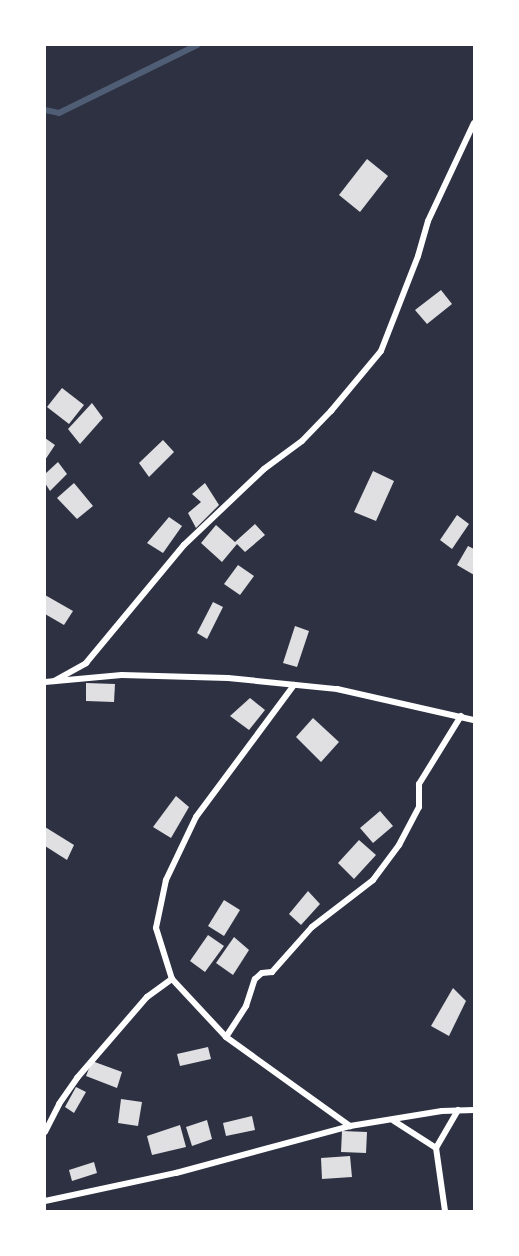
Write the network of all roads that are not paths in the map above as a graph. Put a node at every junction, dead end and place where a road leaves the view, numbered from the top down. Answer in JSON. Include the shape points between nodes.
{"nodes":[{"id":1,"x":474,"y":123,"type":"edge"},
{"id":2,"x":54,"y":681,"type":"junction"},
{"id":3,"x":45,"y":682,"type":"edge"},
{"id":4,"x":294,"y":685,"type":"junction"},
{"id":5,"x":461,"y":716,"type":"junction"},
{"id":6,"x":474,"y":720,"type":"edge"},
{"id":7,"x":172,"y":979,"type":"junction"},
{"id":8,"x":226,"y":1037,"type":"junction"},
{"id":9,"x":458,"y":1110,"type":"junction"},
{"id":10,"x":474,"y":1110,"type":"edge"},
{"id":11,"x":394,"y":1120,"type":"junction"},
{"id":12,"x":350,"y":1126,"type":"junction"},
{"id":13,"x":45,"y":1132,"type":"edge"},
{"id":14,"x":436,"y":1149,"type":"junction"},
{"id":15,"x":45,"y":1201,"type":"edge"},
{"id":16,"x":445,"y":1211,"type":"edge"}],
"edges":[{"from":1,"to":2,"type":"street","via":[[428,221],[381,351],[302,441],[264,470],[184,545],[86,663]]},
{"from":2,"to":3,"type":"street"},
{"from":2,"to":4,"type":"street","via":[[122,675],[228,678]]},
{"from":4,"to":5,"type":"street","via":[[337,688]]},
{"from":4,"to":7,"type":"street","via":[[196,817],[166,880],[156,928]]},
{"from":5,"to":6,"type":"street"},
{"from":5,"to":8,"type":"street","via":[[419,784],[419,807],[399,845],[373,880],[312,927],[272,972],[255,979],[246,1006]]},
{"from":7,"to":8,"type":"street"},
{"from":7,"to":13,"type":"street","via":[[147,997],[77,1078]]},
{"from":8,"to":12,"type":"street"},
{"from":9,"to":10,"type":"street"},
{"from":9,"to":11,"type":"street"},
{"from":9,"to":14,"type":"street"},
{"from":11,"to":12,"type":"street"},
{"from":11,"to":14,"type":"street"},
{"from":12,"to":15,"type":"street","via":[[176,1173]]},
{"from":14,"to":16,"type":"street"}]}
